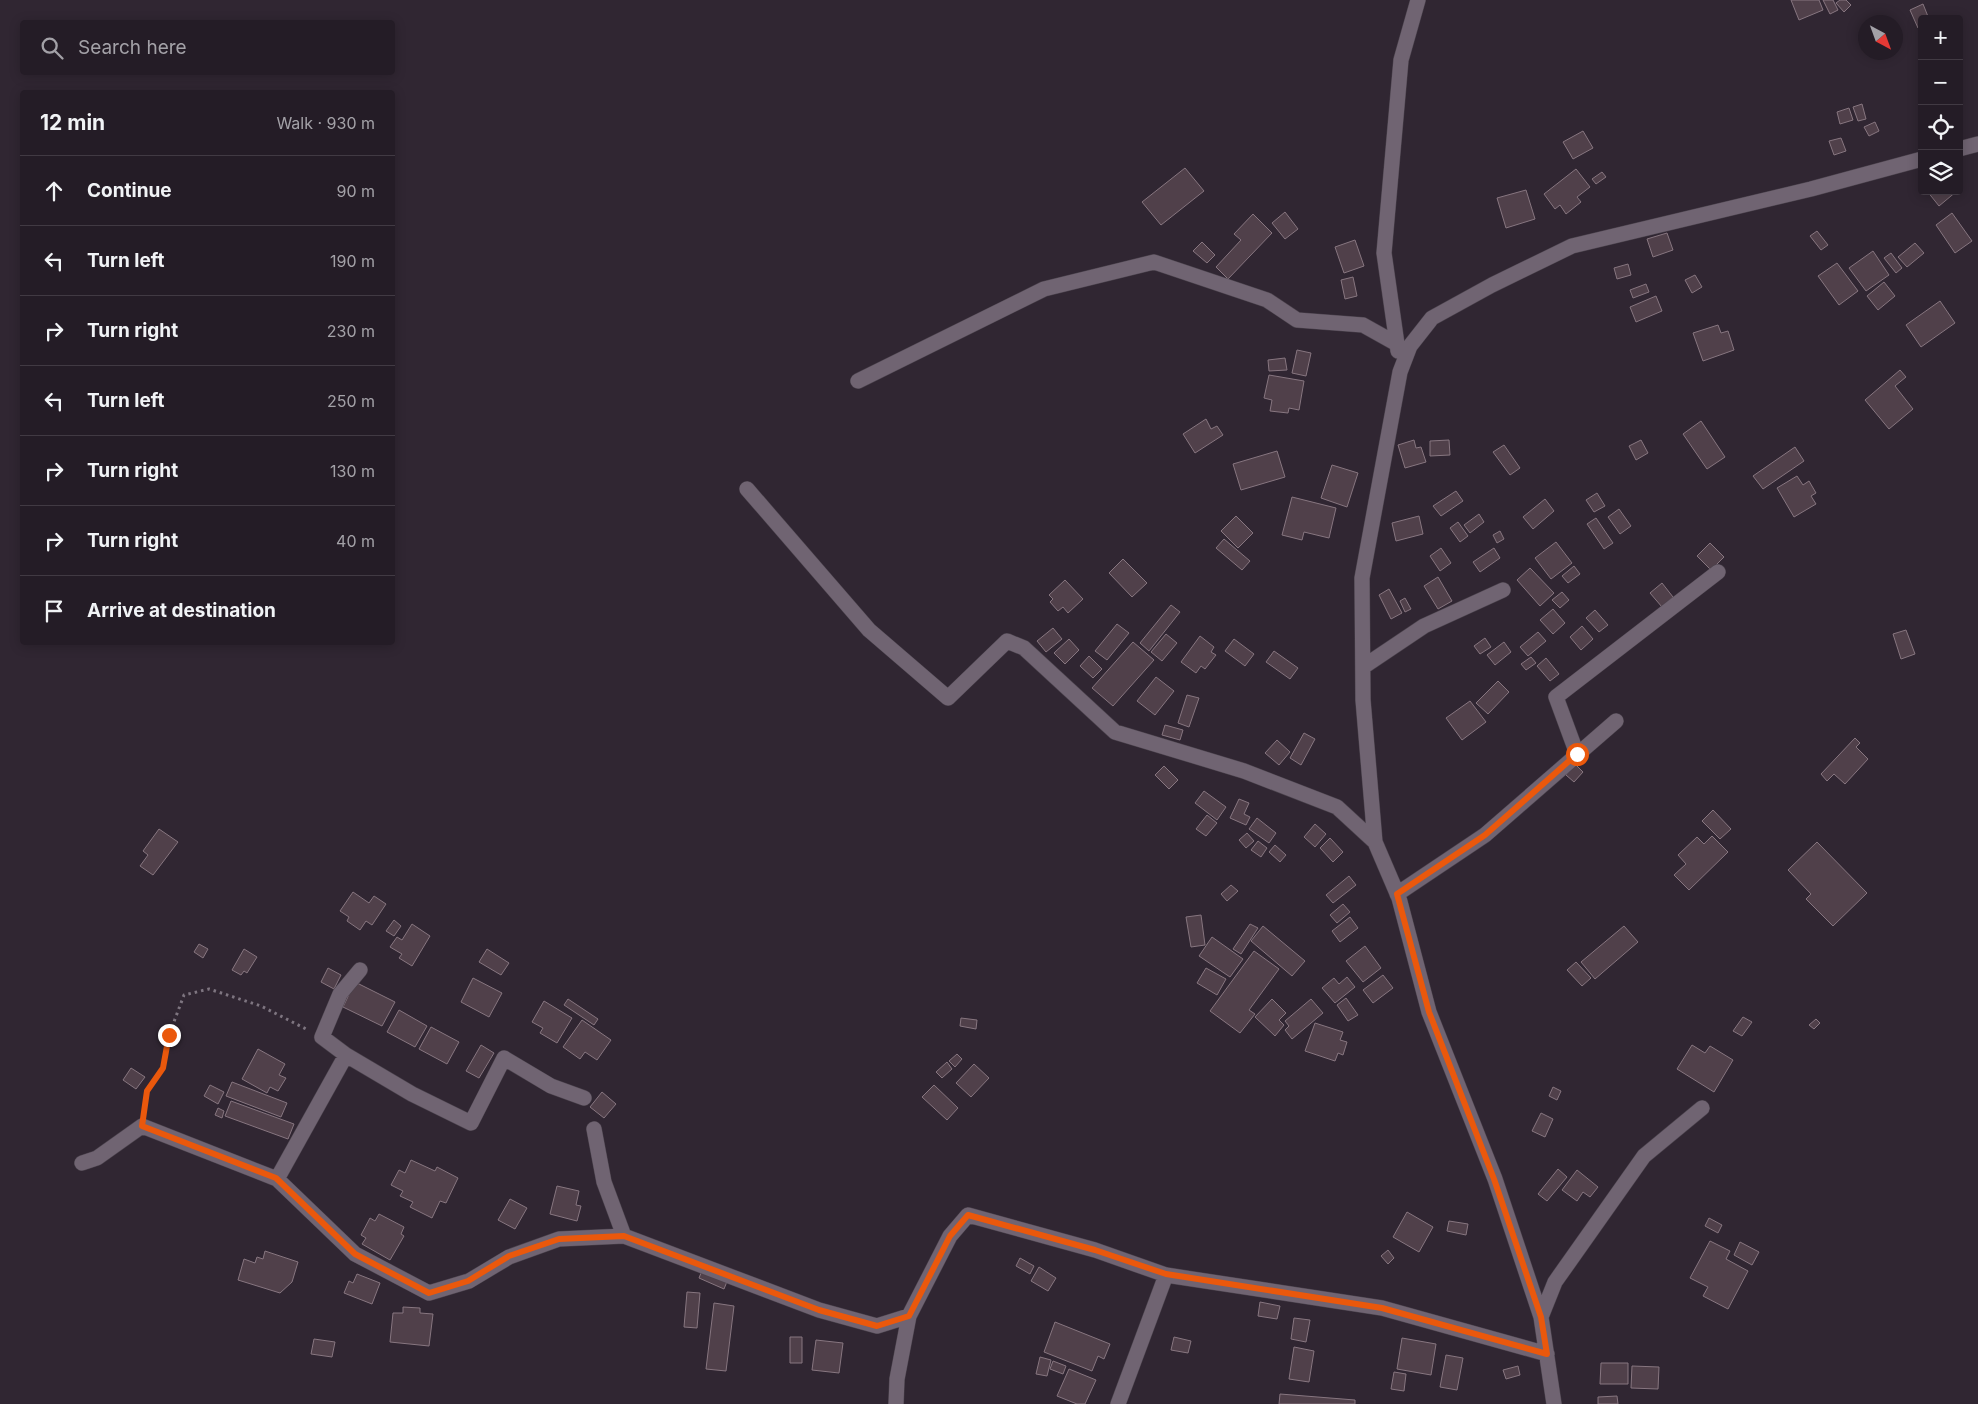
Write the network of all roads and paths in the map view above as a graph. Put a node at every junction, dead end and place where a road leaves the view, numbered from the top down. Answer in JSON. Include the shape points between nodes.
{"nodes":[{"id":1,"x":1418,"y":0,"type":"edge"},
{"id":2,"x":1978,"y":144,"type":"edge"},
{"id":3,"x":1963,"y":148,"type":"edge"},
{"id":4,"x":1918,"y":160,"type":"edge"},
{"id":5,"x":1397,"y":344,"type":"junction"},
{"id":6,"x":1400,"y":372,"type":"junction"},
{"id":7,"x":858,"y":381,"type":"dead end"},
{"id":8,"x":747,"y":490,"type":"dead end"},
{"id":9,"x":1718,"y":572,"type":"dead end"},
{"id":10,"x":1503,"y":590,"type":"dead end"},
{"id":11,"x":1363,"y":667,"type":"junction"},
{"id":12,"x":1616,"y":721,"type":"dead end"},
{"id":13,"x":1577,"y":754,"type":"junction"},
{"id":14,"x":1375,"y":842,"type":"junction"},
{"id":15,"x":1397,"y":894,"type":"junction"},
{"id":16,"x":360,"y":970,"type":"dead end"},
{"id":17,"x":322,"y":1037,"type":"junction"},
{"id":18,"x":346,"y":1055,"type":"junction"},
{"id":19,"x":584,"y":1098,"type":"dead end"},
{"id":20,"x":1702,"y":1108,"type":"dead end"},
{"id":21,"x":142,"y":1126,"type":"junction"},
{"id":22,"x":594,"y":1129,"type":"dead end"},
{"id":23,"x":82,"y":1163,"type":"dead end"},
{"id":24,"x":276,"y":1178,"type":"junction"},
{"id":25,"x":624,"y":1236,"type":"junction"},
{"id":26,"x":1166,"y":1274,"type":"junction"},
{"id":27,"x":909,"y":1316,"type":"junction"},
{"id":28,"x":1541,"y":1317,"type":"junction"},
{"id":29,"x":1547,"y":1354,"type":"junction"},
{"id":30,"x":896,"y":1404,"type":"edge"},
{"id":31,"x":1118,"y":1404,"type":"edge"},
{"id":32,"x":1554,"y":1404,"type":"edge"}],
"edges":[{"from":1,"to":5,"type":"street","via":[[1401,60],[1384,254]]},
{"from":2,"to":3,"type":"street"},
{"from":4,"to":6,"type":"street","via":[[1572,246],[1432,318],[1410,346]]},
{"from":5,"to":6,"type":"street"},
{"from":5,"to":7,"type":"street","via":[[1362,325],[1297,320],[1267,300],[1154,262],[1044,289]]},
{"from":6,"to":11,"type":"street","via":[[1362,578]]},
{"from":8,"to":14,"type":"street","via":[[869,630],[948,698],[1006,641],[1024,648],[1115,732],[1244,771],[1337,806]]},
{"from":9,"to":13,"type":"street","via":[[1556,697]]},
{"from":10,"to":11,"type":"street","via":[[1424,626]]},
{"from":11,"to":14,"type":"street"},
{"from":12,"to":13,"type":"street"},
{"from":13,"to":15,"type":"street","via":[[1485,835]]},
{"from":14,"to":15,"type":"street"},
{"from":15,"to":28,"type":"street","via":[[1429,1012],[1494,1179]]},
{"from":16,"to":17,"type":"street","via":[[340,994]]},
{"from":17,"to":18,"type":"street"},
{"from":17,"to":21,"type":"path","via":[[261,1006],[209,988],[184,995],[169,1035],[163,1068],[147,1091]]},
{"from":18,"to":19,"type":"street","via":[[412,1094],[471,1123],[504,1058],[551,1086]]},
{"from":18,"to":24,"type":"street"},
{"from":20,"to":28,"type":"street","via":[[1644,1156],[1555,1282]]},
{"from":21,"to":23,"type":"street","via":[[97,1158]]},
{"from":21,"to":24,"type":"street"},
{"from":22,"to":25,"type":"street","via":[[604,1182]]},
{"from":24,"to":25,"type":"street","via":[[355,1254],[429,1293],[468,1281],[509,1256],[559,1239]]},
{"from":25,"to":27,"type":"street","via":[[819,1310],[877,1326]]},
{"from":26,"to":27,"type":"street","via":[[1095,1250],[968,1215],[950,1236]]},
{"from":26,"to":29,"type":"street","via":[[1382,1308]]},
{"from":26,"to":31,"type":"street"},
{"from":27,"to":30,"type":"street","via":[[897,1379]]},
{"from":28,"to":29,"type":"street"},
{"from":29,"to":32,"type":"street"}]}
